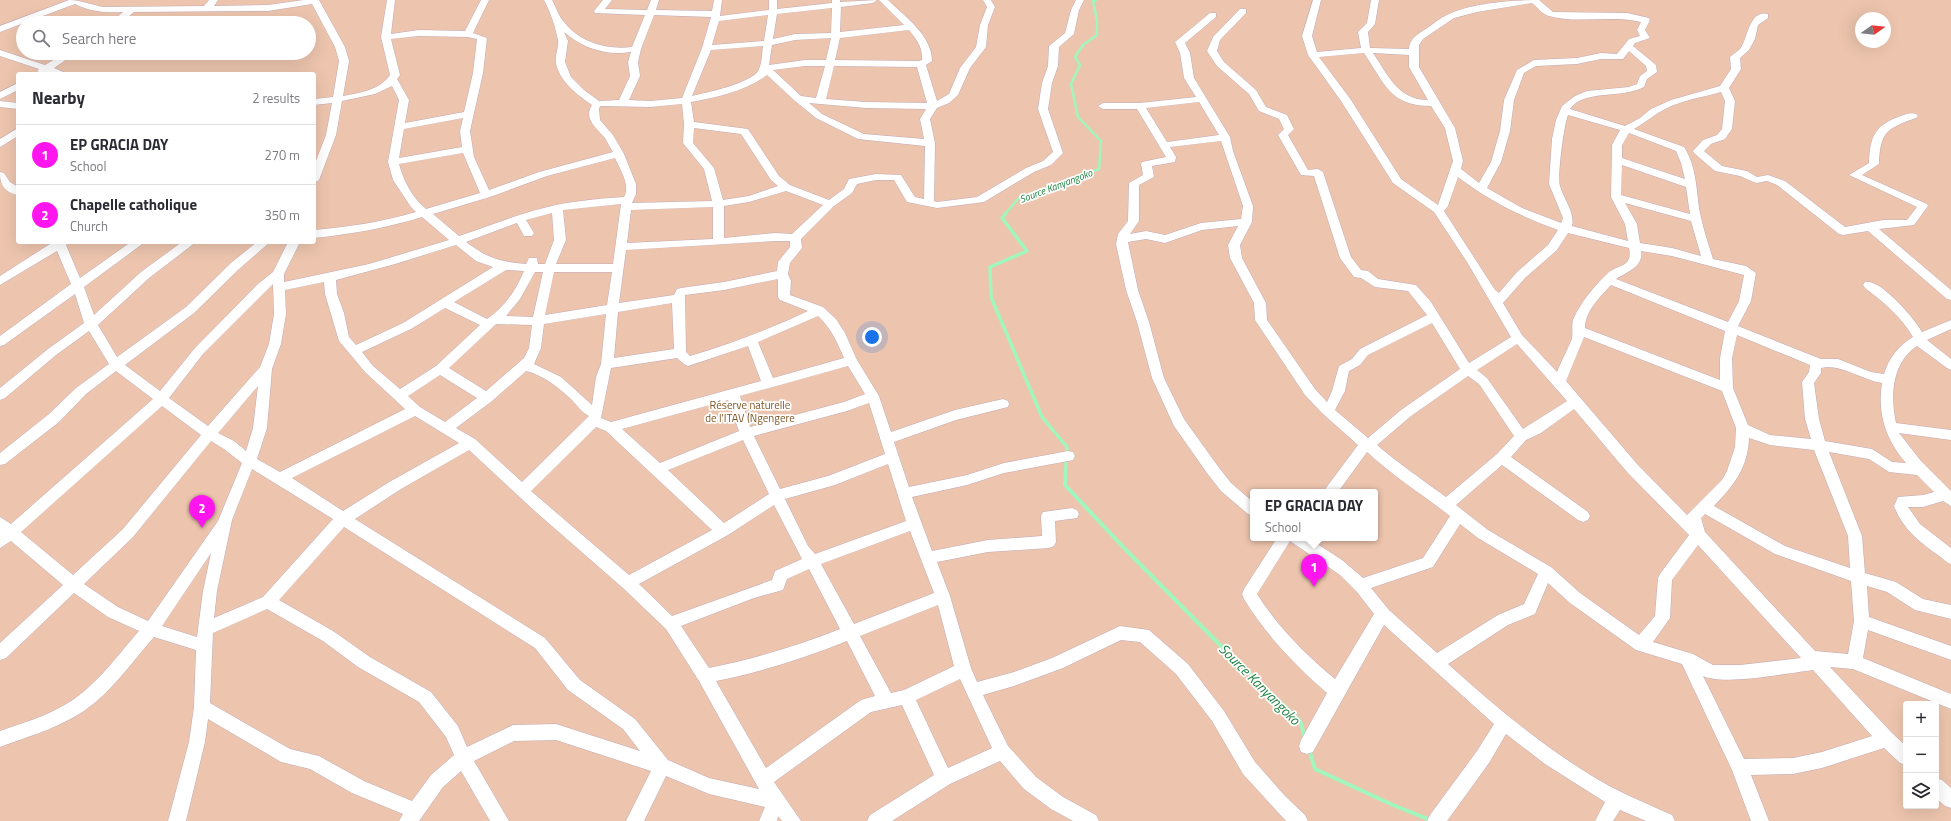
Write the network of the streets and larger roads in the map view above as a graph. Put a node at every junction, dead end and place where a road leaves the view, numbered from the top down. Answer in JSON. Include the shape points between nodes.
{"nodes":[{"id":1,"x":74,"y":0,"type":"edge"},
{"id":2,"x":156,"y":0,"type":"edge"},
{"id":3,"x":214,"y":0,"type":"edge"},
{"id":4,"x":314,"y":0,"type":"edge"},
{"id":5,"x":392,"y":0,"type":"edge"},
{"id":6,"x":485,"y":0,"type":"edge"},
{"id":7,"x":548,"y":0,"type":"edge"},
{"id":8,"x":608,"y":0,"type":"edge"},
{"id":9,"x":655,"y":0,"type":"edge"},
{"id":10,"x":718,"y":0,"type":"edge"},
{"id":11,"x":773,"y":0,"type":"edge"},
{"id":12,"x":873,"y":0,"type":"edge"},
{"id":13,"x":882,"y":0,"type":"edge"},
{"id":14,"x":987,"y":0,"type":"edge"},
{"id":15,"x":1080,"y":0,"type":"edge"},
{"id":16,"x":1318,"y":0,"type":"edge"},
{"id":17,"x":1375,"y":0,"type":"edge"},
{"id":18,"x":1534,"y":0,"type":"edge"},
{"id":19,"x":837,"y":3,"type":"edge"},
{"id":20,"x":148,"y":9,"type":"junction"},
{"id":21,"x":207,"y":9,"type":"junction"},
{"id":22,"x":132,"y":10,"type":"junction"},
{"id":23,"x":1243,"y":11,"type":"dead end"},
{"id":24,"x":773,"y":12,"type":"junction"},
{"id":25,"x":651,"y":13,"type":"junction"},
{"id":26,"x":1213,"y":15,"type":"dead end"},
{"id":27,"x":32,"y":16,"type":"edge"},
{"id":28,"x":124,"y":16,"type":"edge"},
{"id":29,"x":716,"y":16,"type":"junction"},
{"id":30,"x":1765,"y":16,"type":"dead end"},
{"id":31,"x":16,"y":22,"type":"edge"},
{"id":32,"x":558,"y":22,"type":"junction"},
{"id":33,"x":909,"y":27,"type":"junction"},
{"id":34,"x":0,"y":28,"type":"edge"},
{"id":35,"x":468,"y":34,"type":"junction"},
{"id":36,"x":836,"y":34,"type":"junction"},
{"id":37,"x":386,"y":37,"type":"junction"},
{"id":38,"x":768,"y":43,"type":"junction"},
{"id":39,"x":1628,"y":46,"type":"junction"},
{"id":40,"x":707,"y":48,"type":"junction"},
{"id":41,"x":636,"y":49,"type":"junction"},
{"id":42,"x":1366,"y":50,"type":"junction"},
{"id":43,"x":1413,"y":52,"type":"junction"},
{"id":44,"x":0,"y":53,"type":"edge"},
{"id":45,"x":1313,"y":55,"type":"junction"},
{"id":46,"x":16,"y":58,"type":"edge"},
{"id":47,"x":22,"y":60,"type":"edge"},
{"id":48,"x":60,"y":60,"type":"edge"},
{"id":49,"x":831,"y":64,"type":"junction"},
{"id":50,"x":921,"y":64,"type":"junction"},
{"id":51,"x":47,"y":68,"type":"junction"},
{"id":52,"x":765,"y":71,"type":"junction"},
{"id":53,"x":41,"y":72,"type":"edge"},
{"id":54,"x":58,"y":72,"type":"edge"},
{"id":55,"x":393,"y":80,"type":"junction"},
{"id":56,"x":16,"y":87,"type":"edge"},
{"id":57,"x":1724,"y":88,"type":"junction"},
{"id":58,"x":0,"y":96,"type":"edge"},
{"id":59,"x":338,"y":99,"type":"junction"},
{"id":60,"x":686,"y":99,"type":"junction"},
{"id":61,"x":1203,"y":99,"type":"junction"},
{"id":62,"x":798,"y":100,"type":"junction"},
{"id":63,"x":820,"y":101,"type":"junction"},
{"id":64,"x":316,"y":102,"type":"edge"},
{"id":65,"x":623,"y":102,"type":"junction"},
{"id":66,"x":1434,"y":103,"type":"junction"},
{"id":67,"x":0,"y":104,"type":"edge"},
{"id":68,"x":596,"y":104,"type":"junction"},
{"id":69,"x":16,"y":106,"type":"edge"},
{"id":70,"x":933,"y":106,"type":"junction"},
{"id":71,"x":1103,"y":106,"type":"dead end"},
{"id":72,"x":1140,"y":106,"type":"junction"},
{"id":73,"x":1564,"y":111,"type":"junction"},
{"id":74,"x":469,"y":114,"type":"junction"},
{"id":75,"x":1912,"y":116,"type":"dead end"},
{"id":76,"x":689,"y":124,"type":"junction"},
{"id":77,"x":400,"y":127,"type":"junction"},
{"id":78,"x":1626,"y":129,"type":"junction"},
{"id":79,"x":16,"y":132,"type":"edge"},
{"id":80,"x":1226,"y":137,"type":"junction"},
{"id":81,"x":930,"y":143,"type":"junction"},
{"id":82,"x":0,"y":144,"type":"edge"},
{"id":83,"x":1164,"y":145,"type":"junction"},
{"id":84,"x":466,"y":149,"type":"junction"},
{"id":85,"x":618,"y":154,"type":"junction"},
{"id":86,"x":1617,"y":160,"type":"junction"},
{"id":87,"x":317,"y":162,"type":"edge"},
{"id":88,"x":393,"y":162,"type":"junction"},
{"id":89,"x":1456,"y":170,"type":"junction"},
{"id":90,"x":0,"y":175,"type":"edge"},
{"id":91,"x":16,"y":179,"type":"edge"},
{"id":92,"x":3,"y":185,"type":"edge"},
{"id":93,"x":1692,"y":186,"type":"junction"},
{"id":94,"x":786,"y":187,"type":"junction"},
{"id":95,"x":1482,"y":188,"type":"junction"},
{"id":96,"x":16,"y":191,"type":"edge"},
{"id":97,"x":486,"y":195,"type":"junction"},
{"id":98,"x":1616,"y":196,"type":"junction"},
{"id":99,"x":929,"y":202,"type":"junction"},
{"id":100,"x":627,"y":203,"type":"junction"},
{"id":101,"x":718,"y":203,"type":"junction"},
{"id":102,"x":830,"y":204,"type":"junction"},
{"id":103,"x":557,"y":208,"type":"junction"},
{"id":104,"x":1438,"y":210,"type":"junction"},
{"id":105,"x":424,"y":212,"type":"junction"},
{"id":106,"x":519,"y":218,"type":"junction"},
{"id":107,"x":1696,"y":219,"type":"junction"},
{"id":108,"x":1246,"y":222,"type":"junction"},
{"id":109,"x":1870,"y":227,"type":"junction"},
{"id":110,"x":1566,"y":228,"type":"junction"},
{"id":111,"x":528,"y":233,"type":"dead end"},
{"id":112,"x":316,"y":234,"type":"edge"},
{"id":113,"x":795,"y":238,"type":"junction"},
{"id":114,"x":1122,"y":239,"type":"junction"},
{"id":115,"x":457,"y":241,"type":"junction"},
{"id":116,"x":719,"y":242,"type":"junction"},
{"id":117,"x":59,"y":244,"type":"edge"},
{"id":118,"x":61,"y":244,"type":"edge"},
{"id":119,"x":136,"y":244,"type":"edge"},
{"id":120,"x":187,"y":244,"type":"edge"},
{"id":121,"x":262,"y":244,"type":"edge"},
{"id":122,"x":293,"y":244,"type":"edge"},
{"id":123,"x":1636,"y":246,"type":"junction"},
{"id":124,"x":621,"y":247,"type":"junction"},
{"id":125,"x":1708,"y":261,"type":"junction"},
{"id":126,"x":532,"y":263,"type":"junction"},
{"id":127,"x":503,"y":266,"type":"junction"},
{"id":128,"x":550,"y":267,"type":"junction"},
{"id":129,"x":617,"y":268,"type":"junction"},
{"id":130,"x":782,"y":274,"type":"junction"},
{"id":131,"x":330,"y":279,"type":"junction"},
{"id":132,"x":1608,"y":280,"type":"junction"},
{"id":133,"x":0,"y":281,"type":"edge"},
{"id":134,"x":279,"y":281,"type":"junction"},
{"id":135,"x":1869,"y":285,"type":"dead end"},
{"id":136,"x":78,"y":286,"type":"junction"},
{"id":137,"x":1490,"y":292,"type":"junction"},
{"id":138,"x":1951,"y":296,"type":"edge"},
{"id":139,"x":678,"y":298,"type":"junction"},
{"id":140,"x":444,"y":302,"type":"junction"},
{"id":141,"x":612,"y":310,"type":"junction"},
{"id":142,"x":819,"y":310,"type":"junction"},
{"id":143,"x":1434,"y":317,"type":"junction"},
{"id":144,"x":537,"y":321,"type":"junction"},
{"id":145,"x":492,"y":322,"type":"junction"},
{"id":146,"x":91,"y":324,"type":"junction"},
{"id":147,"x":1951,"y":324,"type":"edge"},
{"id":148,"x":1732,"y":327,"type":"junction"},
{"id":149,"x":1578,"y":330,"type":"junction"},
{"id":150,"x":1518,"y":338,"type":"junction"},
{"id":151,"x":1920,"y":339,"type":"junction"},
{"id":152,"x":0,"y":342,"type":"edge"},
{"id":153,"x":752,"y":342,"type":"junction"},
{"id":154,"x":354,"y":351,"type":"junction"},
{"id":155,"x":680,"y":354,"type":"junction"},
{"id":156,"x":851,"y":361,"type":"junction"},
{"id":157,"x":116,"y":364,"type":"junction"},
{"id":158,"x":607,"y":364,"type":"junction"},
{"id":159,"x":1820,"y":364,"type":"junction"},
{"id":160,"x":1951,"y":365,"type":"edge"},
{"id":161,"x":525,"y":366,"type":"junction"},
{"id":162,"x":266,"y":369,"type":"junction"},
{"id":163,"x":440,"y":369,"type":"junction"},
{"id":164,"x":1467,"y":369,"type":"junction"},
{"id":165,"x":1888,"y":379,"type":"junction"},
{"id":166,"x":1559,"y":382,"type":"junction"},
{"id":167,"x":769,"y":384,"type":"junction"},
{"id":168,"x":1727,"y":388,"type":"junction"},
{"id":169,"x":0,"y":395,"type":"edge"},
{"id":170,"x":733,"y":395,"type":"junction"},
{"id":171,"x":399,"y":396,"type":"junction"},
{"id":172,"x":873,"y":396,"type":"junction"},
{"id":173,"x":162,"y":398,"type":"junction"},
{"id":174,"x":487,"y":398,"type":"junction"},
{"id":175,"x":1575,"y":402,"type":"junction"},
{"id":176,"x":1003,"y":404,"type":"dead end"},
{"id":177,"x":415,"y":410,"type":"junction"},
{"id":178,"x":1327,"y":410,"type":"junction"},
{"id":179,"x":595,"y":417,"type":"junction"},
{"id":180,"x":611,"y":427,"type":"junction"},
{"id":181,"x":1890,"y":427,"type":"junction"},
{"id":182,"x":1743,"y":428,"type":"junction"},
{"id":183,"x":445,"y":429,"type":"junction"},
{"id":184,"x":746,"y":433,"type":"junction"},
{"id":185,"x":209,"y":434,"type":"junction"},
{"id":186,"x":1951,"y":435,"type":"edge"},
{"id":187,"x":1522,"y":436,"type":"junction"},
{"id":188,"x":887,"y":439,"type":"junction"},
{"id":189,"x":470,"y":444,"type":"junction"},
{"id":190,"x":1366,"y":445,"type":"junction"},
{"id":191,"x":1819,"y":445,"type":"junction"},
{"id":192,"x":1068,"y":456,"type":"dead end"},
{"id":193,"x":893,"y":457,"type":"junction"},
{"id":194,"x":1502,"y":458,"type":"junction"},
{"id":195,"x":0,"y":460,"type":"edge"},
{"id":196,"x":249,"y":461,"type":"junction"},
{"id":197,"x":658,"y":468,"type":"junction"},
{"id":198,"x":1919,"y":470,"type":"junction"},
{"id":199,"x":280,"y":478,"type":"junction"},
{"id":200,"x":1332,"y":489,"type":"edge"},
{"id":201,"x":523,"y":490,"type":"junction"},
{"id":202,"x":904,"y":493,"type":"junction"},
{"id":203,"x":777,"y":496,"type":"junction"},
{"id":204,"x":1949,"y":498,"type":"edge"},
{"id":205,"x":1446,"y":506,"type":"junction"},
{"id":206,"x":1250,"y":507,"type":"edge"},
{"id":207,"x":1704,"y":507,"type":"junction"},
{"id":208,"x":1072,"y":514,"type":"dead end"},
{"id":209,"x":1458,"y":516,"type":"junction"},
{"id":210,"x":1583,"y":516,"type":"dead end"},
{"id":211,"x":343,"y":519,"type":"junction"},
{"id":212,"x":225,"y":520,"type":"junction"},
{"id":213,"x":914,"y":524,"type":"junction"},
{"id":214,"x":723,"y":531,"type":"junction"},
{"id":215,"x":4,"y":533,"type":"edge"},
{"id":216,"x":1698,"y":535,"type":"junction"},
{"id":217,"x":1283,"y":541,"type":"edge"},
{"id":218,"x":1301,"y":541,"type":"edge"},
{"id":219,"x":928,"y":558,"type":"junction"},
{"id":220,"x":1951,"y":558,"type":"edge"},
{"id":221,"x":812,"y":561,"type":"junction"},
{"id":222,"x":1546,"y":571,"type":"junction"},
{"id":223,"x":1857,"y":577,"type":"junction"},
{"id":224,"x":628,"y":583,"type":"junction"},
{"id":225,"x":74,"y":585,"type":"junction"},
{"id":226,"x":1360,"y":585,"type":"junction"},
{"id":227,"x":942,"y":596,"type":"junction"},
{"id":228,"x":268,"y":602,"type":"junction"},
{"id":229,"x":1951,"y":612,"type":"edge"},
{"id":230,"x":1383,"y":613,"type":"junction"},
{"id":231,"x":1862,"y":621,"type":"junction"},
{"id":232,"x":670,"y":624,"type":"junction"},
{"id":233,"x":151,"y":629,"type":"junction"},
{"id":234,"x":205,"y":629,"type":"junction"},
{"id":235,"x":851,"y":634,"type":"junction"},
{"id":236,"x":1641,"y":645,"type":"junction"},
{"id":237,"x":205,"y":646,"type":"junction"},
{"id":238,"x":0,"y":653,"type":"edge"},
{"id":239,"x":1951,"y":653,"type":"edge"},
{"id":240,"x":1686,"y":659,"type":"junction"},
{"id":241,"x":1813,"y":660,"type":"junction"},
{"id":242,"x":1437,"y":662,"type":"junction"},
{"id":243,"x":1854,"y":662,"type":"junction"},
{"id":244,"x":963,"y":669,"type":"junction"},
{"id":245,"x":705,"y":676,"type":"junction"},
{"id":246,"x":974,"y":690,"type":"junction"},
{"id":247,"x":1337,"y":691,"type":"junction"},
{"id":248,"x":906,"y":696,"type":"junction"},
{"id":249,"x":886,"y":700,"type":"junction"},
{"id":250,"x":1951,"y":702,"type":"edge"},
{"id":251,"x":202,"y":707,"type":"junction"},
{"id":252,"x":1503,"y":723,"type":"junction"},
{"id":253,"x":0,"y":739,"type":"edge"},
{"id":254,"x":1886,"y":739,"type":"junction"},
{"id":255,"x":1307,"y":746,"type":"dead end"},
{"id":256,"x":1002,"y":752,"type":"junction"},
{"id":257,"x":1903,"y":755,"type":"edge"},
{"id":258,"x":463,"y":758,"type":"junction"},
{"id":259,"x":662,"y":766,"type":"junction"},
{"id":260,"x":1739,"y":767,"type":"junction"},
{"id":261,"x":944,"y":778,"type":"junction"},
{"id":262,"x":763,"y":780,"type":"junction"},
{"id":263,"x":1939,"y":789,"type":"edge"},
{"id":264,"x":1616,"y":798,"type":"junction"},
{"id":265,"x":1951,"y":800,"type":"edge"},
{"id":266,"x":776,"y":801,"type":"junction"},
{"id":267,"x":411,"y":816,"type":"edge"},
{"id":268,"x":177,"y":821,"type":"edge"},
{"id":269,"x":500,"y":821,"type":"edge"},
{"id":270,"x":635,"y":821,"type":"edge"},
{"id":271,"x":768,"y":821,"type":"edge"},
{"id":272,"x":792,"y":821,"type":"edge"},
{"id":273,"x":876,"y":821,"type":"edge"},
{"id":274,"x":1090,"y":821,"type":"edge"},
{"id":275,"x":1299,"y":821,"type":"edge"},
{"id":276,"x":1436,"y":821,"type":"edge"},
{"id":277,"x":1604,"y":821,"type":"edge"},
{"id":278,"x":1666,"y":821,"type":"edge"},
{"id":279,"x":1760,"y":821,"type":"edge"}],
"edges":[{"from":1,"to":22,"type":"street","via":[[97,10]]},
{"from":1,"to":27,"type":"street"},
{"from":2,"to":20,"type":"street"},
{"from":3,"to":21,"type":"street"},
{"from":4,"to":21,"type":"street","via":[[268,8]]},
{"from":4,"to":59,"type":"street","via":[[340,47],[344,61]]},
{"from":5,"to":37,"type":"street"},
{"from":6,"to":35,"type":"street"},
{"from":7,"to":32,"type":"street"},
{"from":8,"to":25,"type":"street","via":[[598,11]]},
{"from":9,"to":25,"type":"street"},
{"from":10,"to":29,"type":"street"},
{"from":11,"to":24,"type":"street"},
{"from":12,"to":19,"type":"street"},
{"from":13,"to":33,"type":"street"},
{"from":14,"to":70,"type":"street","via":[[991,7],[984,25],[981,47],[965,68],[953,95]]},
{"from":15,"to":99,"type":"street","via":[[1069,34],[1054,46],[1053,66],[1043,102],[1058,153],[1047,163],[1030,170],[980,200],[937,205]]},
{"from":16,"to":45,"type":"street","via":[[1307,36]]},
{"from":17,"to":42,"type":"street","via":[[1371,24],[1363,32]]},
{"from":18,"to":39,"type":"street","via":[[1550,14],[1626,16],[1646,20],[1641,30],[1645,38],[1632,41]]},
{"from":18,"to":43,"type":"street","via":[[1476,9],[1451,16],[1420,37]]},
{"from":19,"to":24,"type":"street"},
{"from":19,"to":36,"type":"street"},
{"from":20,"to":21,"type":"street"},
{"from":20,"to":22,"type":"street"},
{"from":22,"to":28,"type":"street"},
{"from":23,"to":143,"type":"street","via":[[1216,39],[1212,51],[1220,64],[1253,92],[1262,109],[1283,117],[1289,128],[1283,135],[1305,173],[1318,172],[1346,258],[1358,274],[1364,274],[1375,283],[1412,288]]},
{"from":24,"to":29,"type":"street","via":[[740,18]]},
{"from":24,"to":38,"type":"street"},
{"from":25,"to":29,"type":"street"},
{"from":25,"to":41,"type":"street"},
{"from":26,"to":61,"type":"street","via":[[1180,42],[1185,53],[1189,78]]},
{"from":29,"to":40,"type":"street"},
{"from":30,"to":57,"type":"street","via":[[1754,24],[1747,44],[1735,57],[1736,69]]},
{"from":31,"to":34,"type":"street"},
{"from":32,"to":41,"type":"street","via":[[601,49]]},
{"from":32,"to":68,"type":"street","via":[[558,32],[563,41],[558,56],[562,68],[573,88]]},
{"from":33,"to":36,"type":"street","via":[[859,34]]},
{"from":33,"to":50,"type":"street","via":[[920,35],[926,48],[927,61]]},
{"from":35,"to":37,"type":"street"},
{"from":35,"to":74,"type":"street","via":[[482,38],[478,74]]},
{"from":36,"to":38,"type":"street","via":[[795,37]]},
{"from":36,"to":49,"type":"street"},
{"from":37,"to":55,"type":"street","via":[[395,75]]},
{"from":38,"to":40,"type":"street"},
{"from":38,"to":52,"type":"street"},
{"from":39,"to":73,"type":"street","via":[[1651,65],[1652,72],[1643,78],[1641,85],[1632,90],[1590,93],[1578,98]]},
{"from":39,"to":95,"type":"street","via":[[1620,57],[1601,56],[1534,63],[1520,72],[1509,100],[1506,125],[1496,162]]},
{"from":40,"to":60,"type":"street"},
{"from":41,"to":65,"type":"street","via":[[633,62],[635,76]]},
{"from":42,"to":43,"type":"street"},
{"from":42,"to":45,"type":"street"},
{"from":42,"to":66,"type":"street","via":[[1394,90],[1404,99],[1415,103]]},
{"from":43,"to":66,"type":"street","via":[[1414,67]]},
{"from":44,"to":46,"type":"street"},
{"from":45,"to":104,"type":"street","via":[[1346,100],[1398,181]]},
{"from":47,"to":51,"type":"street"},
{"from":48,"to":51,"type":"street"},
{"from":49,"to":50,"type":"street"},
{"from":49,"to":52,"type":"street","via":[[788,64]]},
{"from":49,"to":63,"type":"street"},
{"from":50,"to":70,"type":"street"},
{"from":51,"to":53,"type":"street"},
{"from":51,"to":54,"type":"street"},
{"from":52,"to":60,"type":"street","via":[[740,86],[713,95]]},
{"from":52,"to":62,"type":"street"},
{"from":55,"to":59,"type":"street","via":[[376,91]]},
{"from":55,"to":77,"type":"street","via":[[404,100]]},
{"from":56,"to":58,"type":"street"},
{"from":57,"to":78,"type":"street","via":[[1654,110],[1644,120]]},
{"from":57,"to":109,"type":"street","via":[[1730,101],[1727,129],[1721,137],[1706,142],[1698,151],[1719,169],[1742,173],[1756,180],[1768,178],[1781,183],[1843,231]]},
{"from":59,"to":64,"type":"street"},
{"from":59,"to":87,"type":"street","via":[[331,135]]},
{"from":60,"to":65,"type":"street","via":[[657,104]]},
{"from":60,"to":76,"type":"street"},
{"from":61,"to":72,"type":"street"},
{"from":61,"to":80,"type":"street"},
{"from":62,"to":63,"type":"street"},
{"from":62,"to":81,"type":"street","via":[[819,116],[862,137]]},
{"from":63,"to":70,"type":"street"},
{"from":65,"to":68,"type":"street"},
{"from":66,"to":89,"type":"street","via":[[1450,128],[1458,162]]},
{"from":67,"to":69,"type":"street"},
{"from":68,"to":85,"type":"street","via":[[595,121],[609,137]]},
{"from":70,"to":81,"type":"street","via":[[926,119]]},
{"from":71,"to":72,"type":"street"},
{"from":72,"to":83,"type":"street"},
{"from":73,"to":78,"type":"street"},
{"from":73,"to":110,"type":"street","via":[[1557,139],[1554,184],[1568,218]]},
{"from":74,"to":77,"type":"street"},
{"from":74,"to":84,"type":"street"},
{"from":75,"to":109,"type":"street","via":[[1886,125],[1877,136],[1874,164],[1854,175],[1923,206],[1910,223]]},
{"from":76,"to":94,"type":"street","via":[[744,131],[763,162],[775,178]]},
{"from":76,"to":101,"type":"street","via":[[688,142],[709,168]]},
{"from":77,"to":88,"type":"street"},
{"from":78,"to":86,"type":"street","via":[[1617,145]]},
{"from":78,"to":93,"type":"street","via":[[1680,150]]},
{"from":79,"to":82,"type":"street"},
{"from":80,"to":83,"type":"street"},
{"from":80,"to":108,"type":"street","via":[[1228,151],[1248,206]]},
{"from":81,"to":99,"type":"street"},
{"from":83,"to":114,"type":"street","via":[[1171,160],[1146,164],[1149,177],[1134,183],[1133,221]]},
{"from":84,"to":88,"type":"street"},
{"from":84,"to":97,"type":"street"},
{"from":85,"to":97,"type":"street","via":[[543,174]]},
{"from":85,"to":100,"type":"street","via":[[631,184],[631,194]]},
{"from":86,"to":93,"type":"street"},
{"from":86,"to":98,"type":"street"},
{"from":88,"to":105,"type":"street","via":[[398,180],[410,198]]},
{"from":89,"to":95,"type":"street"},
{"from":89,"to":104,"type":"street","via":[[1443,206]]},
{"from":90,"to":92,"type":"street"},
{"from":91,"to":92,"type":"street"},
{"from":92,"to":96,"type":"street"},
{"from":93,"to":107,"type":"street"},
{"from":94,"to":101,"type":"street","via":[[759,197]]},
{"from":94,"to":102,"type":"street"},
{"from":95,"to":110,"type":"street","via":[[1510,208],[1537,220]]},
{"from":97,"to":105,"type":"street"},
{"from":98,"to":107,"type":"street"},
{"from":98,"to":123,"type":"street","via":[[1631,224]]},
{"from":99,"to":102,"type":"street","via":[[911,200],[897,177],[853,181],[848,191]]},
{"from":100,"to":101,"type":"street"},
{"from":100,"to":103,"type":"street"},
{"from":100,"to":124,"type":"street"},
{"from":101,"to":116,"type":"street"},
{"from":102,"to":113,"type":"street"},
{"from":103,"to":106,"type":"street"},
{"from":103,"to":128,"type":"street","via":[[560,240]]},
{"from":104,"to":137,"type":"street"},
{"from":105,"to":112,"type":"street","via":[[371,228]]},
{"from":105,"to":115,"type":"street"},
{"from":106,"to":111,"type":"street"},
{"from":106,"to":115,"type":"street"},
{"from":107,"to":125,"type":"street"},
{"from":108,"to":114,"type":"street","via":[[1201,227],[1165,239],[1146,235]]},
{"from":108,"to":178,"type":"street","via":[[1234,245],[1236,258],[1260,304],[1261,320],[1310,392]]},
{"from":109,"to":138,"type":"street"},
{"from":110,"to":123,"type":"street"},
{"from":110,"to":137,"type":"street","via":[[1556,240],[1554,247],[1534,262],[1500,300]]},
{"from":113,"to":116,"type":"street","via":[[775,237]]},
{"from":113,"to":130,"type":"street","via":[[796,248],[784,262]]},
{"from":114,"to":206,"type":"street","via":[[1132,290],[1158,378],[1179,422],[1226,487]]},
{"from":115,"to":127,"type":"street","via":[[480,258]]},
{"from":115,"to":131,"type":"street"},
{"from":116,"to":124,"type":"street"},
{"from":117,"to":133,"type":"street"},
{"from":118,"to":136,"type":"street"},
{"from":119,"to":136,"type":"street"},
{"from":120,"to":146,"type":"street","via":[[144,275]]},
{"from":121,"to":157,"type":"street","via":[[190,310]]},
{"from":122,"to":134,"type":"street"},
{"from":123,"to":125,"type":"street"},
{"from":123,"to":132,"type":"street","via":[[1634,261],[1628,268]]},
{"from":124,"to":129,"type":"street"},
{"from":125,"to":148,"type":"street","via":[[1750,273],[1745,301]]},
{"from":126,"to":127,"type":"street"},
{"from":126,"to":128,"type":"street"},
{"from":126,"to":145,"type":"street","via":[[527,278],[512,301]]},
{"from":127,"to":140,"type":"street"},
{"from":128,"to":129,"type":"street"},
{"from":128,"to":144,"type":"street"},
{"from":129,"to":141,"type":"street"},
{"from":130,"to":139,"type":"street","via":[[681,292]]},
{"from":130,"to":142,"type":"street","via":[[785,281],[784,296],[788,300]]},
{"from":131,"to":134,"type":"street"},
{"from":131,"to":154,"type":"street","via":[[331,294],[343,338]]},
{"from":132,"to":148,"type":"street","via":[[1653,300]]},
{"from":132,"to":149,"type":"street","via":[[1591,300],[1579,321]]},
{"from":134,"to":162,"type":"street","via":[[280,314],[275,344]]},
{"from":134,"to":173,"type":"street","via":[[262,287],[199,351]]},
{"from":135,"to":151,"type":"street","via":[[1893,304],[1912,325]]},
{"from":136,"to":146,"type":"street"},
{"from":136,"to":152,"type":"street"},
{"from":137,"to":150,"type":"street"},
{"from":139,"to":141,"type":"street"},
{"from":139,"to":155,"type":"street"},
{"from":140,"to":145,"type":"street"},
{"from":140,"to":154,"type":"street","via":[[407,326]]},
{"from":141,"to":144,"type":"street"},
{"from":141,"to":158,"type":"street"},
{"from":142,"to":153,"type":"street"},
{"from":142,"to":156,"type":"street","via":[[839,333]]},
{"from":143,"to":164,"type":"street"},
{"from":143,"to":178,"type":"street","via":[[1364,352],[1356,362],[1343,369],[1336,401]]},
{"from":144,"to":145,"type":"street"},
{"from":144,"to":161,"type":"street","via":[[535,348]]},
{"from":145,"to":163,"type":"street"},
{"from":146,"to":157,"type":"street"},
{"from":146,"to":169,"type":"street"},
{"from":147,"to":151,"type":"street"},
{"from":148,"to":159,"type":"street"},
{"from":148,"to":168,"type":"street","via":[[1726,358]]},
{"from":149,"to":166,"type":"street","via":[[1578,341]]},
{"from":149,"to":168,"type":"street"},
{"from":150,"to":164,"type":"street"},
{"from":150,"to":166,"type":"street"},
{"from":151,"to":160,"type":"street","via":[[1923,345]]},
{"from":151,"to":165,"type":"street","via":[[1901,353]]},
{"from":153,"to":155,"type":"street","via":[[688,361]]},
{"from":153,"to":167,"type":"street"},
{"from":154,"to":171,"type":"street","via":[[369,369]]},
{"from":155,"to":158,"type":"street"},
{"from":156,"to":167,"type":"street"},
{"from":156,"to":172,"type":"street"},
{"from":157,"to":173,"type":"street"},
{"from":157,"to":195,"type":"street","via":[[81,391],[54,418]]},
{"from":158,"to":179,"type":"street","via":[[602,372]]},
{"from":159,"to":165,"type":"street","via":[[1833,361],[1848,365],[1863,374]]},
{"from":159,"to":191,"type":"street","via":[[1815,366],[1815,373],[1808,382],[1812,419]]},
{"from":161,"to":174,"type":"street"},
{"from":161,"to":179,"type":"street","via":[[536,368],[559,383],[574,394]]},
{"from":162,"to":185,"type":"street"},
{"from":162,"to":196,"type":"street","via":[[260,428]]},
{"from":163,"to":171,"type":"street"},
{"from":163,"to":174,"type":"street"},
{"from":164,"to":187,"type":"street","via":[[1483,381]]},
{"from":164,"to":190,"type":"street"},
{"from":165,"to":181,"type":"street","via":[[1887,409]]},
{"from":166,"to":175,"type":"street"},
{"from":167,"to":170,"type":"street"},
{"from":168,"to":182,"type":"street"},
{"from":170,"to":180,"type":"street"},
{"from":170,"to":184,"type":"street"},
{"from":171,"to":177,"type":"street"},
{"from":172,"to":184,"type":"street","via":[[847,406]]},
{"from":172,"to":188,"type":"street"},
{"from":173,"to":185,"type":"street"},
{"from":173,"to":215,"type":"street"},
{"from":174,"to":183,"type":"street"},
{"from":175,"to":187,"type":"street"},
{"from":175,"to":216,"type":"street","via":[[1632,468]]},
{"from":176,"to":188,"type":"street","via":[[955,415]]},
{"from":177,"to":183,"type":"street"},
{"from":177,"to":199,"type":"street"},
{"from":178,"to":190,"type":"street"},
{"from":179,"to":180,"type":"street"},
{"from":179,"to":201,"type":"street"},
{"from":180,"to":197,"type":"street"},
{"from":181,"to":186,"type":"street"},
{"from":181,"to":198,"type":"street"},
{"from":182,"to":191,"type":"street","via":[[1774,441],[1788,440]]},
{"from":182,"to":207,"type":"street","via":[[1742,448],[1734,472],[1727,484]]},
{"from":183,"to":189,"type":"street"},
{"from":184,"to":197,"type":"street"},
{"from":184,"to":203,"type":"street"},
{"from":185,"to":196,"type":"street"},
{"from":185,"to":225,"type":"street","via":[[145,514]]},
{"from":187,"to":194,"type":"street"},
{"from":188,"to":193,"type":"street"},
{"from":189,"to":201,"type":"street"},
{"from":189,"to":211,"type":"street","via":[[396,485]]},
{"from":190,"to":200,"type":"street"},
{"from":190,"to":205,"type":"street"},
{"from":191,"to":198,"type":"street","via":[[1872,454],[1889,467]]},
{"from":191,"to":223,"type":"street","via":[[1855,536]]},
{"from":192,"to":202,"type":"street","via":[[1004,468],[967,480]]},
{"from":193,"to":202,"type":"street"},
{"from":193,"to":203,"type":"street"},
{"from":194,"to":205,"type":"street"},
{"from":194,"to":210,"type":"street"},
{"from":196,"to":199,"type":"street"},
{"from":196,"to":212,"type":"street"},
{"from":197,"to":214,"type":"street"},
{"from":198,"to":204,"type":"street"},
{"from":199,"to":211,"type":"street"},
{"from":201,"to":224,"type":"street"},
{"from":202,"to":213,"type":"street"},
{"from":203,"to":214,"type":"street"},
{"from":203,"to":221,"type":"street"},
{"from":204,"to":220,"type":"street","via":[[1903,501],[1901,506],[1904,516]]},
{"from":205,"to":209,"type":"street"},
{"from":207,"to":216,"type":"street","via":[[1694,516]]},
{"from":207,"to":223,"type":"street","via":[[1780,550]]},
{"from":208,"to":219,"type":"street","via":[[1048,516],[1049,542],[984,545]]},
{"from":209,"to":222,"type":"street","via":[[1483,534]]},
{"from":209,"to":226,"type":"street","via":[[1428,563]]},
{"from":211,"to":228,"type":"street"},
{"from":211,"to":259,"type":"street","via":[[540,643],[574,685],[629,724]]},
{"from":212,"to":233,"type":"street"},
{"from":212,"to":234,"type":"street"},
{"from":213,"to":219,"type":"street"},
{"from":213,"to":221,"type":"street"},
{"from":214,"to":224,"type":"street"},
{"from":215,"to":225,"type":"street"},
{"from":216,"to":236,"type":"street","via":[[1665,578],[1662,618]]},
{"from":216,"to":241,"type":"street"},
{"from":217,"to":247,"type":"street","via":[[1249,594],[1263,617],[1286,645]]},
{"from":218,"to":226,"type":"street","via":[[1340,567]]},
{"from":219,"to":227,"type":"street"},
{"from":221,"to":232,"type":"street","via":[[780,576],[778,585],[752,592]]},
{"from":221,"to":235,"type":"street"},
{"from":222,"to":236,"type":"street","via":[[1575,598]]},
{"from":222,"to":242,"type":"street","via":[[1530,609],[1503,620]]},
{"from":223,"to":229,"type":"street","via":[[1890,587],[1920,605]]},
{"from":223,"to":231,"type":"street"},
{"from":224,"to":232,"type":"street"},
{"from":225,"to":233,"type":"street","via":[[113,612]]},
{"from":225,"to":238,"type":"street"},
{"from":226,"to":230,"type":"street"},
{"from":227,"to":235,"type":"street"},
{"from":227,"to":244,"type":"street"},
{"from":228,"to":234,"type":"street"},
{"from":228,"to":258,"type":"street","via":[[425,697],[452,732]]},
{"from":230,"to":242,"type":"street"},
{"from":230,"to":247,"type":"street"},
{"from":231,"to":239,"type":"street"},
{"from":231,"to":243,"type":"street"},
{"from":232,"to":245,"type":"street"},
{"from":233,"to":237,"type":"street"},
{"from":233,"to":253,"type":"street","via":[[98,690],[75,708],[53,720]]},
{"from":234,"to":237,"type":"street"},
{"from":235,"to":245,"type":"street","via":[[751,667]]},
{"from":235,"to":249,"type":"street"},
{"from":236,"to":240,"type":"street"},
{"from":237,"to":251,"type":"street"},
{"from":240,"to":241,"type":"street","via":[[1711,672],[1740,672]]},
{"from":240,"to":260,"type":"street"},
{"from":241,"to":243,"type":"street"},
{"from":241,"to":254,"type":"street"},
{"from":242,"to":252,"type":"street"},
{"from":243,"to":250,"type":"street"},
{"from":244,"to":246,"type":"street"},
{"from":244,"to":248,"type":"street"},
{"from":245,"to":262,"type":"street"},
{"from":246,"to":256,"type":"street"},
{"from":246,"to":275,"type":"street","via":[[1057,663],[1120,633],[1144,635],[1182,669],[1218,716],[1249,768]]},
{"from":247,"to":255,"type":"street"},
{"from":248,"to":249,"type":"street"},
{"from":248,"to":261,"type":"street"},
{"from":249,"to":262,"type":"street","via":[[867,705]]},
{"from":251,"to":267,"type":"street","via":[[288,756],[312,762]]},
{"from":251,"to":268,"type":"street","via":[[197,742]]},
{"from":252,"to":264,"type":"street","via":[[1576,776]]},
{"from":252,"to":276,"type":"street","via":[[1483,757]]},
{"from":254,"to":257,"type":"street"},
{"from":254,"to":260,"type":"street","via":[[1822,760],[1793,766]]},
{"from":256,"to":261,"type":"street"},
{"from":256,"to":274,"type":"street","via":[[1030,783],[1057,803]]},
{"from":258,"to":259,"type":"street","via":[[513,733],[556,732]]},
{"from":258,"to":267,"type":"street","via":[[437,781]]},
{"from":258,"to":269,"type":"street"},
{"from":259,"to":266,"type":"street","via":[[709,786]]},
{"from":259,"to":270,"type":"street"},
{"from":260,"to":279,"type":"street"},
{"from":261,"to":273,"type":"street"},
{"from":262,"to":266,"type":"street"},
{"from":263,"to":265,"type":"street"},
{"from":264,"to":277,"type":"street"},
{"from":264,"to":278,"type":"street"},
{"from":266,"to":271,"type":"street"},
{"from":266,"to":272,"type":"street"}]}
